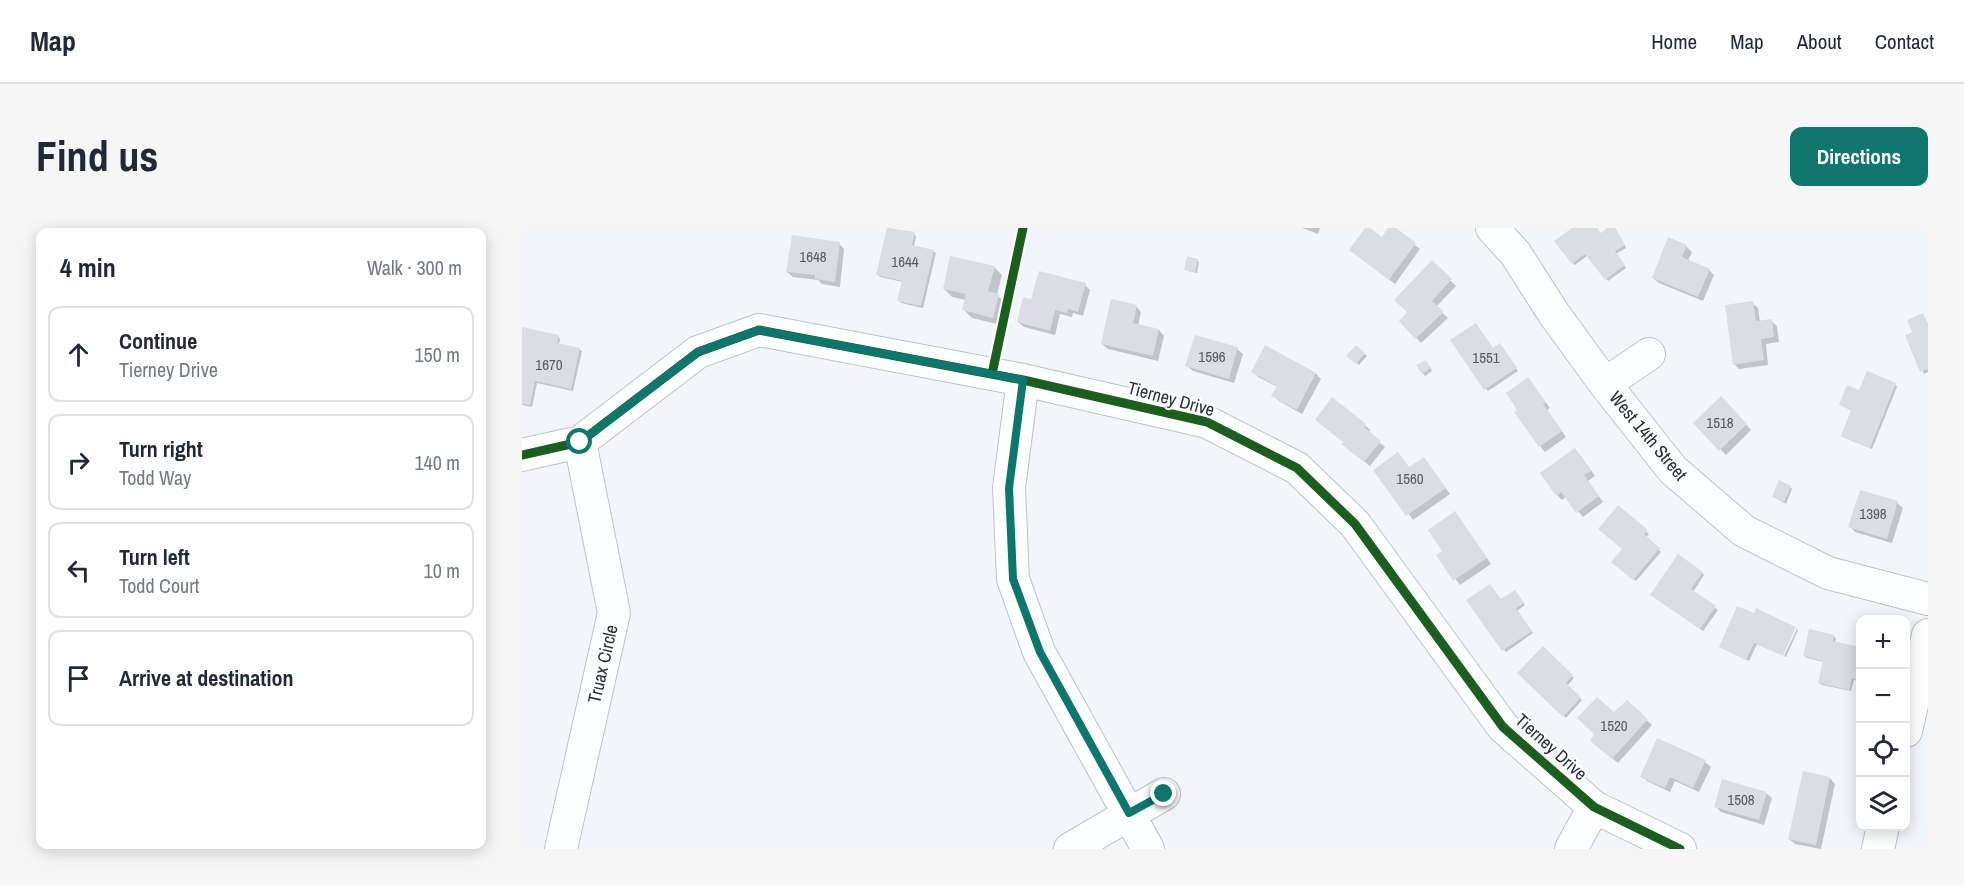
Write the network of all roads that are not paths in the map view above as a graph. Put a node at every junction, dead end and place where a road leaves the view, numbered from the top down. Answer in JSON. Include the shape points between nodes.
{"nodes":[{"id":1,"x":1492,"y":228,"type":"edge"},
{"id":2,"x":1649,"y":354,"type":"dead end"},
{"id":3,"x":1023,"y":380,"type":"junction"},
{"id":4,"x":1605,"y":384,"type":"junction"},
{"id":5,"x":580,"y":442,"type":"junction"},
{"id":6,"x":522,"y":455,"type":"edge"},
{"id":7,"x":1928,"y":600,"type":"edge"},
{"id":8,"x":1928,"y":635,"type":"edge"},
{"id":9,"x":1907,"y":723,"type":"edge"},
{"id":10,"x":1164,"y":794,"type":"dead end"},
{"id":11,"x":1594,"y":807,"type":"junction"},
{"id":12,"x":1129,"y":813,"type":"junction"},
{"id":13,"x":1882,"y":831,"type":"edge"},
{"id":14,"x":561,"y":849,"type":"edge"},
{"id":15,"x":1070,"y":849,"type":"edge"},
{"id":16,"x":1148,"y":849,"type":"edge"},
{"id":17,"x":1571,"y":849,"type":"edge"},
{"id":18,"x":1680,"y":849,"type":"edge"},
{"id":19,"x":1878,"y":849,"type":"edge"}],
"edges":[{"from":1,"to":4,"type":"street","name":"West 14th Street","via":[[1515,253]]},
{"from":2,"to":4,"type":"street"},
{"from":3,"to":5,"type":"street","name":"Tierney Drive","via":[[759,330],[698,352]]},
{"from":3,"to":11,"type":"street","name":"Tierney Drive","via":[[1207,422],[1297,468],[1355,524],[1503,728]]},
{"from":3,"to":12,"type":"street","via":[[1009,488],[1013,579],[1040,652]]},
{"from":4,"to":7,"type":"street","name":"West 14th Street","via":[[1672,470],[1744,531],[1828,573]]},
{"from":5,"to":6,"type":"street","name":"Tierney Drive"},
{"from":5,"to":14,"type":"street","name":"Truax Circle","via":[[614,613]]},
{"from":8,"to":9,"type":"street"},
{"from":10,"to":12,"type":"street"},
{"from":11,"to":17,"type":"street"},
{"from":11,"to":18,"type":"street","name":"Tierney Drive"},
{"from":12,"to":15,"type":"street"},
{"from":12,"to":16,"type":"street"},
{"from":13,"to":19,"type":"street"}]}
